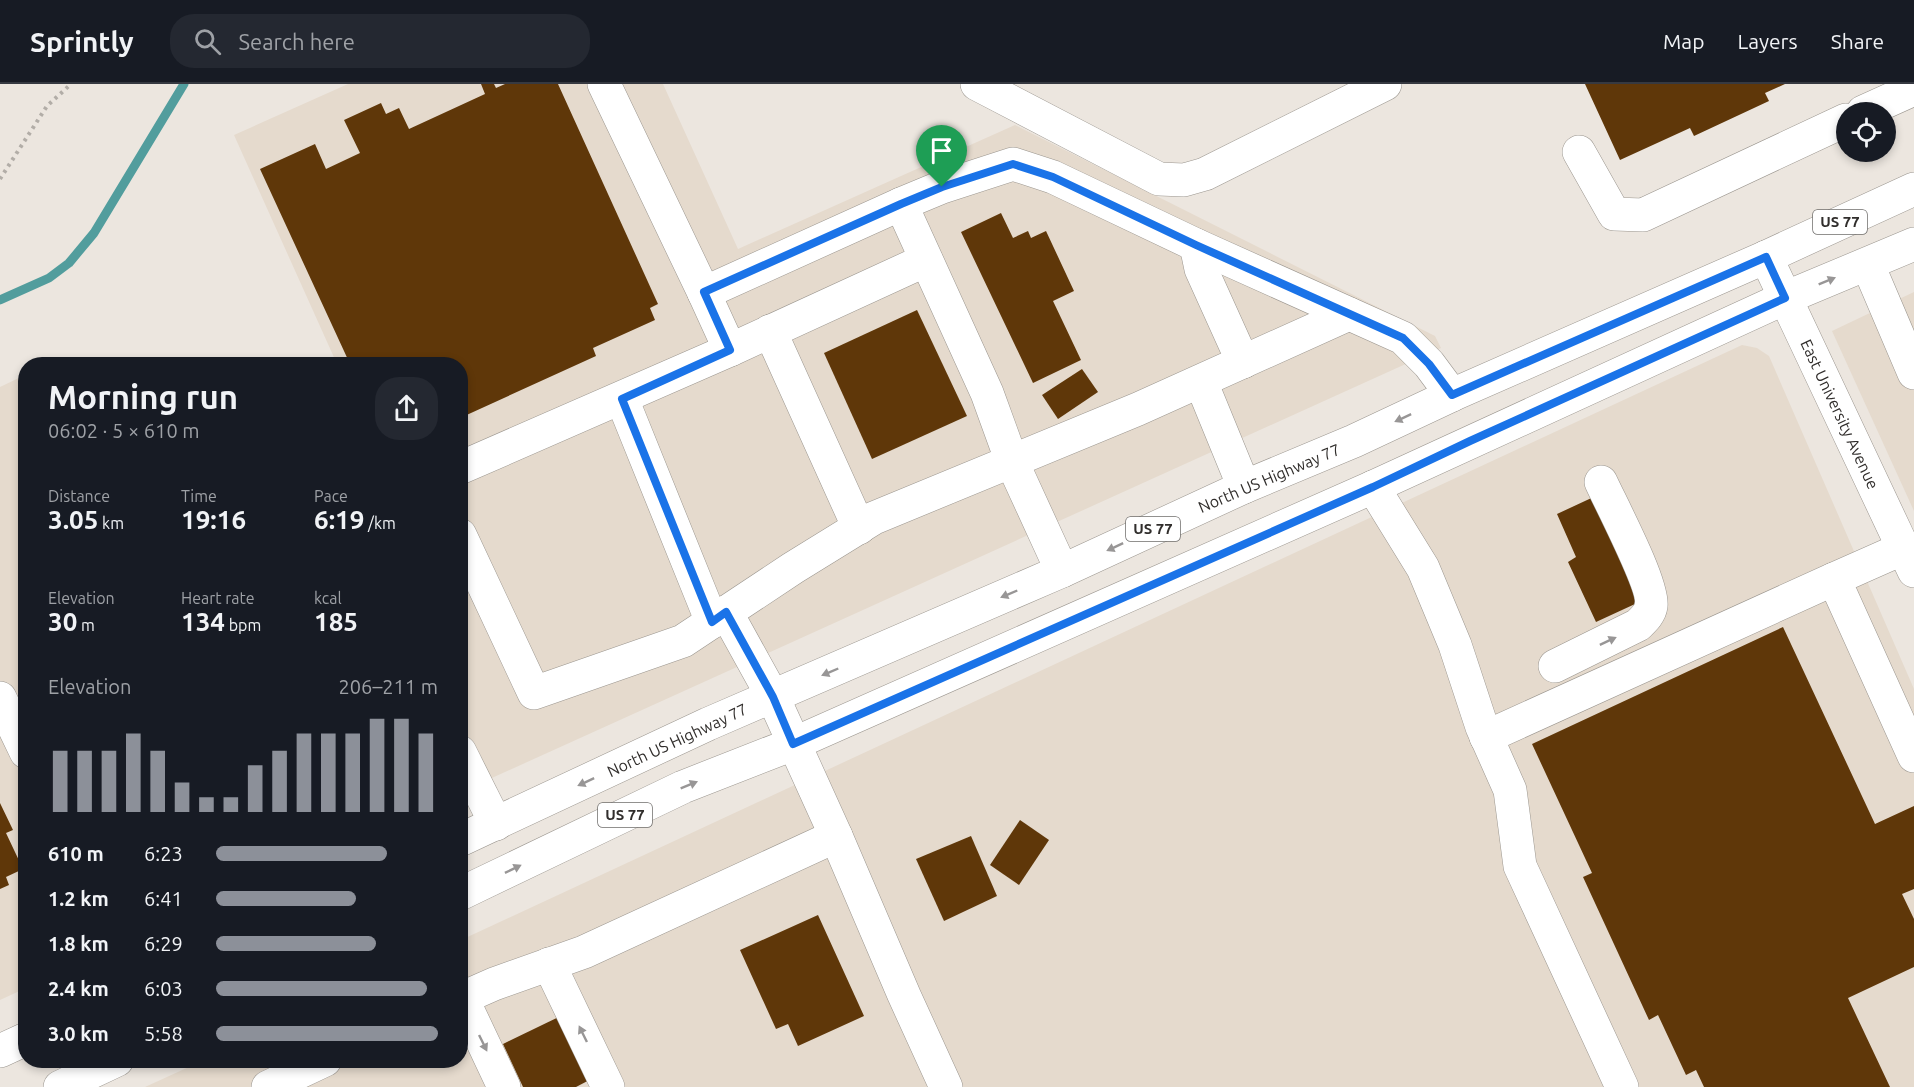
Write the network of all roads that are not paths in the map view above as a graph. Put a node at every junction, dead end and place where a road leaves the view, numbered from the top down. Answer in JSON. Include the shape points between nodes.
{"nodes":[{"id":1,"x":604,"y":84,"type":"edge"},
{"id":2,"x":977,"y":84,"type":"edge"},
{"id":3,"x":1385,"y":84,"type":"edge"},
{"id":4,"x":1914,"y":89,"type":"edge"},
{"id":5,"x":1885,"y":102,"type":"edge"},
{"id":6,"x":1836,"y":125,"type":"edge"},
{"id":7,"x":1579,"y":152,"type":"dead end"},
{"id":8,"x":1914,"y":189,"type":"edge"},
{"id":9,"x":901,"y":204,"type":"junction"},
{"id":10,"x":1914,"y":244,"type":"edge"},
{"id":11,"x":1196,"y":245,"type":"junction"},
{"id":12,"x":1766,"y":257,"type":"junction"},
{"id":13,"x":926,"y":260,"type":"junction"},
{"id":14,"x":1868,"y":265,"type":"junction"},
{"id":15,"x":704,"y":292,"type":"junction"},
{"id":16,"x":1785,"y":298,"type":"junction"},
{"id":17,"x":1349,"y":314,"type":"junction"},
{"id":18,"x":1904,"y":325,"type":"edge"},
{"id":19,"x":770,"y":332,"type":"junction"},
{"id":20,"x":730,"y":350,"type":"junction"},
{"id":21,"x":1243,"y":362,"type":"junction"},
{"id":22,"x":1914,"y":373,"type":"edge"},
{"id":23,"x":1201,"y":382,"type":"junction"},
{"id":24,"x":1452,"y":395,"type":"junction"},
{"id":25,"x":622,"y":399,"type":"junction"},
{"id":26,"x":1012,"y":462,"type":"junction"},
{"id":27,"x":468,"y":465,"type":"edge"},
{"id":28,"x":1601,"y":482,"type":"dead end"},
{"id":29,"x":1244,"y":487,"type":"junction"},
{"id":30,"x":1373,"y":487,"type":"junction"},
{"id":31,"x":859,"y":528,"type":"junction"},
{"id":32,"x":468,"y":552,"type":"edge"},
{"id":33,"x":1909,"y":560,"type":"edge"},
{"id":34,"x":1062,"y":571,"type":"junction"},
{"id":35,"x":1834,"y":579,"type":"junction"},
{"id":36,"x":719,"y":617,"type":"junction"},
{"id":37,"x":1555,"y":666,"type":"dead end"},
{"id":38,"x":773,"y":697,"type":"junction"},
{"id":39,"x":0,"y":698,"type":"edge"},
{"id":40,"x":18,"y":735,"type":"edge"},
{"id":41,"x":1486,"y":737,"type":"junction"},
{"id":42,"x":793,"y":744,"type":"junction"},
{"id":43,"x":1914,"y":756,"type":"edge"},
{"id":44,"x":468,"y":768,"type":"edge"},
{"id":45,"x":496,"y":824,"type":"junction"},
{"id":46,"x":468,"y":836,"type":"edge"},
{"id":47,"x":836,"y":836,"type":"junction"},
{"id":48,"x":468,"y":890,"type":"edge"},
{"id":49,"x":549,"y":964,"type":"junction"},
{"id":50,"x":468,"y":996,"type":"edge"},
{"id":51,"x":468,"y":1013,"type":"edge"},
{"id":52,"x":18,"y":1043,"type":"edge"},
{"id":53,"x":0,"y":1051,"type":"edge"},
{"id":54,"x":100,"y":1068,"type":"edge"},
{"id":55,"x":313,"y":1069,"type":"edge"},
{"id":56,"x":60,"y":1087,"type":"edge"},
{"id":57,"x":268,"y":1087,"type":"edge"},
{"id":58,"x":504,"y":1087,"type":"edge"},
{"id":59,"x":608,"y":1087,"type":"edge"},
{"id":60,"x":946,"y":1087,"type":"edge"},
{"id":61,"x":1622,"y":1087,"type":"edge"}],
"edges":[{"from":1,"to":15,"type":"main road"},
{"from":2,"to":3,"type":"main road","via":[[1159,179],[1184,180],[1205,174]]},
{"from":4,"to":5,"type":"main road"},
{"from":6,"to":7,"type":"main road","via":[[1643,215],[1614,214]]},
{"from":8,"to":12,"type":"main road","name":"North US Highway 77","number":"US 77"},
{"from":9,"to":11,"type":"main road","via":[[1013,164],[1053,177]]},
{"from":9,"to":13,"type":"main road"},
{"from":9,"to":15,"type":"main road"},
{"from":10,"to":14,"type":"main road","number":"US 77"},
{"from":11,"to":17,"type":"main road"},
{"from":11,"to":21,"type":"main road","via":[[1201,269]]},
{"from":12,"to":16,"type":"main road","name":"East University Avenue"},
{"from":12,"to":24,"type":"main road","name":"North US Highway 77","number":"US 77"},
{"from":13,"to":19,"type":"main road"},
{"from":13,"to":26,"type":"main road","via":[[987,393]]},
{"from":16,"to":14,"type":"main road","number":"US 77","one_way":true},
{"from":14,"to":18,"type":"main road"},
{"from":15,"to":20,"type":"main road"},
{"from":16,"to":30,"type":"main road","number":"US 77"},
{"from":16,"to":33,"type":"main road","name":"East University Avenue"},
{"from":17,"to":21,"type":"main road"},
{"from":17,"to":24,"type":"main road","via":[[1403,338]]},
{"from":18,"to":22,"type":"main road"},
{"from":19,"to":20,"type":"main road"},
{"from":19,"to":31,"type":"main road"},
{"from":20,"to":25,"type":"main road"},
{"from":21,"to":23,"type":"main road"},
{"from":23,"to":26,"type":"main road"},
{"from":23,"to":29,"type":"main road"},
{"from":24,"to":29,"type":"main road","name":"North US Highway 77","number":"US 77","one_way":true},
{"from":25,"to":27,"type":"main road"},
{"from":25,"to":36,"type":"main road"},
{"from":26,"to":31,"type":"main road","via":[[874,518]]},
{"from":26,"to":34,"type":"main road"},
{"from":37,"to":28,"type":"main road","one_way":true,"via":[[1638,626],[1651,607],[1649,587]]},
{"from":29,"to":34,"type":"main road","name":"North US Highway 77","number":"US 77","one_way":true},
{"from":30,"to":41,"type":"main road","via":[[1423,568],[1455,645]]},
{"from":30,"to":42,"type":"main road","number":"US 77"},
{"from":31,"to":36,"type":"main road"},
{"from":32,"to":36,"type":"main road","via":[[534,693],[683,641]]},
{"from":33,"to":35,"type":"main road"},
{"from":34,"to":38,"type":"main road","name":"North US Highway 77","number":"US 77","one_way":true},
{"from":35,"to":41,"type":"main road"},
{"from":35,"to":43,"type":"main road"},
{"from":36,"to":38,"type":"main road"},
{"from":38,"to":42,"type":"main road"},
{"from":38,"to":45,"type":"main road","name":"North US Highway 77","number":"US 77","one_way":true},
{"from":39,"to":40,"type":"main road"},
{"from":41,"to":61,"type":"main road","via":[[1510,790],[1520,866]]},
{"from":42,"to":47,"type":"main road"},
{"from":48,"to":42,"type":"main road","number":"US 77","one_way":true,"via":[[683,788]]},
{"from":44,"to":45,"type":"main road"},
{"from":45,"to":46,"type":"main road","name":"North US Highway 77","number":"US 77"},
{"from":47,"to":49,"type":"main road"},
{"from":47,"to":60,"type":"main road"},
{"from":49,"to":50,"type":"main road"},
{"from":59,"to":49,"type":"main road","one_way":true},
{"from":51,"to":58,"type":"main road","one_way":true},
{"from":52,"to":53,"type":"main road"},
{"from":54,"to":56,"type":"main road"},
{"from":55,"to":57,"type":"main road"}]}
